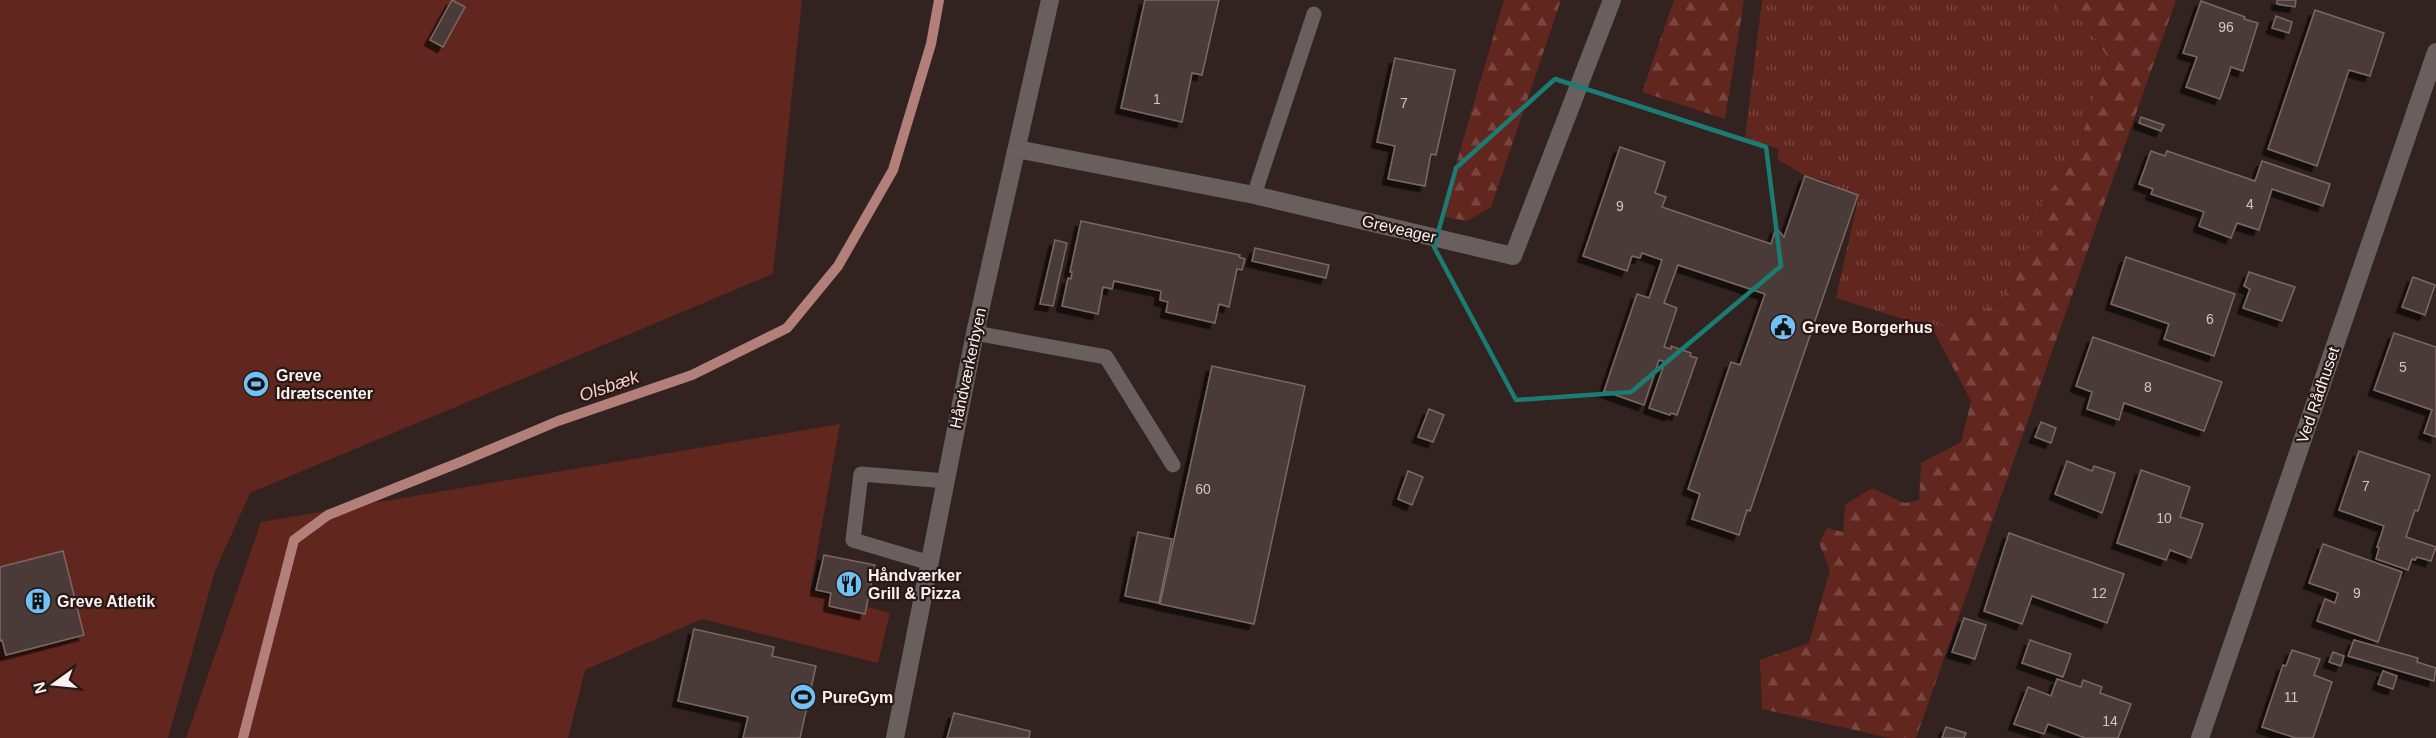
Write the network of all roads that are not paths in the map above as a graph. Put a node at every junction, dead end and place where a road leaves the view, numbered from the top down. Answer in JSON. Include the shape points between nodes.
{"nodes":[{"id":1,"x":1050,"y":0,"type":"edge"},
{"id":2,"x":1612,"y":0,"type":"edge"},
{"id":3,"x":1314,"y":14,"type":"dead end"},
{"id":4,"x":2436,"y":52,"type":"edge"},
{"id":5,"x":1017,"y":149,"type":"junction"},
{"id":6,"x":1254,"y":195,"type":"junction"},
{"id":7,"x":975,"y":333,"type":"junction"},
{"id":8,"x":1173,"y":465,"type":"dead end"},
{"id":9,"x":945,"y":482,"type":"junction"},
{"id":10,"x":930,"y":563,"type":"junction"},
{"id":11,"x":896,"y":738,"type":"edge"},
{"id":12,"x":2200,"y":738,"type":"edge"}],
"edges":[{"from":1,"to":5,"type":"street","name":"Håndværkerbyen"},
{"from":2,"to":6,"type":"street","name":"Greveager","via":[[1513,256]]},
{"from":3,"to":6,"type":"lane"},
{"from":4,"to":12,"type":"street","name":"Ved Rådhuset"},
{"from":5,"to":6,"type":"street","name":"Greveager"},
{"from":5,"to":7,"type":"street","name":"Håndværkerbyen"},
{"from":7,"to":8,"type":"lane","via":[[1106,357]]},
{"from":7,"to":9,"type":"street","name":"Håndværkerbyen"},
{"from":9,"to":10,"type":"street","name":"Håndværkerbyen"},
{"from":9,"to":10,"type":"lane","via":[[861,474],[853,540]]},
{"from":10,"to":11,"type":"street","name":"Håndværkerbyen"}]}
